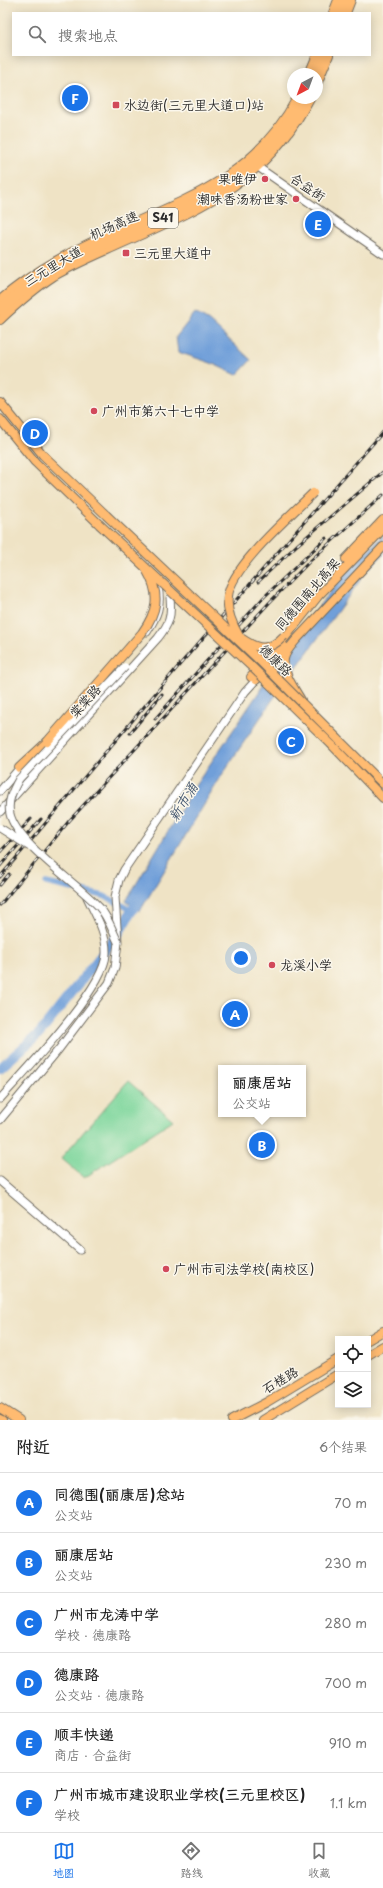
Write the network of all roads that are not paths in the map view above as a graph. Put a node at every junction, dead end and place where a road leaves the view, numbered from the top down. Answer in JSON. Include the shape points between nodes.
{"nodes":[{"id":1,"x":338,"y":0,"type":"edge"},
{"id":2,"x":344,"y":0,"type":"edge"},
{"id":3,"x":351,"y":0,"type":"edge"},
{"id":4,"x":333,"y":12,"type":"edge"},
{"id":5,"x":339,"y":12,"type":"edge"},
{"id":6,"x":346,"y":12,"type":"edge"},
{"id":7,"x":317,"y":56,"type":"edge"},
{"id":8,"x":323,"y":56,"type":"edge"},
{"id":9,"x":329,"y":56,"type":"edge"},
{"id":10,"x":312,"y":68,"type":"edge"},
{"id":11,"x":318,"y":68,"type":"edge"},
{"id":12,"x":323,"y":70,"type":"edge"},
{"id":13,"x":293,"y":104,"type":"edge"},
{"id":14,"x":299,"y":104,"type":"edge"},
{"id":15,"x":306,"y":104,"type":"edge"},
{"id":16,"x":258,"y":167,"type":"junction"},
{"id":17,"x":383,"y":254,"type":"edge"},
{"id":18,"x":0,"y":300,"type":"edge"},
{"id":19,"x":0,"y":310,"type":"edge"},
{"id":20,"x":0,"y":320,"type":"edge"},
{"id":21,"x":0,"y":394,"type":"edge"},
{"id":22,"x":0,"y":402,"type":"edge"},
{"id":23,"x":14,"y":419,"type":"junction"},
{"id":24,"x":2,"y":422,"type":"edge"},
{"id":25,"x":313,"y":493,"type":"dead end"},
{"id":26,"x":383,"y":520,"type":"edge"},
{"id":27,"x":383,"y":529,"type":"edge"},
{"id":28,"x":383,"y":536,"type":"edge"},
{"id":29,"x":383,"y":547,"type":"edge"},
{"id":30,"x":139,"y":561,"type":"junction"},
{"id":31,"x":158,"y":588,"type":"dead end"},
{"id":32,"x":321,"y":597,"type":"junction"},
{"id":33,"x":159,"y":608,"type":"junction"},
{"id":34,"x":219,"y":622,"type":"junction"},
{"id":35,"x":239,"y":636,"type":"junction"},
{"id":36,"x":158,"y":638,"type":"junction"},
{"id":37,"x":253,"y":679,"type":"joint"},
{"id":38,"x":304,"y":704,"type":"junction"},
{"id":39,"x":19,"y":768,"type":"junction"},
{"id":40,"x":383,"y":784,"type":"edge"},
{"id":41,"x":1,"y":789,"type":"edge"},
{"id":42,"x":12,"y":798,"type":"junction"},
{"id":43,"x":383,"y":798,"type":"edge"},
{"id":44,"x":0,"y":812,"type":"edge"},
{"id":45,"x":0,"y":828,"type":"edge"},
{"id":46,"x":34,"y":849,"type":"junction"},
{"id":47,"x":87,"y":897,"type":"junction"},
{"id":48,"x":118,"y":942,"type":"junction"},
{"id":49,"x":0,"y":1100,"type":"edge"},
{"id":50,"x":0,"y":1120,"type":"edge"},
{"id":51,"x":0,"y":1181,"type":"edge"},
{"id":52,"x":80,"y":1250,"type":"dead end"},
{"id":53,"x":383,"y":1331,"type":"edge"},
{"id":54,"x":371,"y":1338,"type":"edge"},
{"id":55,"x":383,"y":1346,"type":"edge"},
{"id":56,"x":371,"y":1353,"type":"edge"},
{"id":57,"x":335,"y":1361,"type":"edge"},
{"id":58,"x":335,"y":1376,"type":"edge"},
{"id":59,"x":0,"y":1408,"type":"edge"},
{"id":60,"x":19,"y":1420,"type":"edge"},
{"id":61,"x":232,"y":1420,"type":"edge"},
{"id":62,"x":263,"y":1420,"type":"edge"}],
"edges":[{"from":1,"to":4,"type":"main road"},
{"from":2,"to":5,"type":"highway"},
{"from":3,"to":6,"type":"main road"},
{"from":7,"to":10,"type":"main road"},
{"from":8,"to":11,"type":"highway"},
{"from":9,"to":12,"type":"main road"},
{"from":13,"to":18,"type":"main road","name":"三元里大道","via":[[266,143],[226,178],[189,199],[64,256],[29,277]]},
{"from":14,"to":19,"type":"highway","name":"机场高速","number":"S41","via":[[268,148],[228,184],[188,207],[62,264],[27,287]]},
{"from":15,"to":16,"type":"main road","name":"三元里大道","via":[[288,133]]},
{"from":16,"to":17,"type":"street","name":"合益街"},
{"from":16,"to":20,"type":"main road","name":"三元里大道","via":[[210,203],[55,276],[25,297]]},
{"from":21,"to":23,"type":"main road"},
{"from":22,"to":23,"type":"main road","name":"德康路"},
{"from":23,"to":34,"type":"main road","name":"德康路","bridge":true,"via":[[44,455]]},
{"from":24,"to":30,"type":"main road","name":"德康路","bridge":true,"via":[[35,462]]},
{"from":25,"to":35,"type":"main road","bridge":true,"via":[[249,558],[234,577],[229,588],[228,607],[230,620]]},
{"from":26,"to":35,"type":"main road","bridge":true,"via":[[330,577],[272,647],[256,647]]},
{"from":27,"to":32,"type":"main road","name":"同德围南北高架"},
{"from":28,"to":32,"type":"main road","name":"同德围南北高架"},
{"from":29,"to":38,"type":"main road","via":[[286,654],[285,669]]},
{"from":30,"to":39,"type":"main road","bridge":true,"via":[[150,576],[156,596],[151,620],[47,742]]},
{"from":30,"to":43,"type":"main road","name":"德康路","bridge":true,"via":[[251,666]]},
{"from":31,"to":33,"type":"street","name":"棠棠路","via":[[161,599]]},
{"from":32,"to":37,"type":"main road","name":"同德围南北高架"},
{"from":33,"to":36,"type":"street","name":"棠棠路","via":[[170,598],[172,611]]},
{"from":33,"to":39,"type":"street","name":"棠棠路","via":[[147,632],[116,658]]},
{"from":34,"to":35,"type":"main road","bridge":true},
{"from":34,"to":38,"type":"main road","name":"德康路","bridge":true},
{"from":36,"to":42,"type":"street","name":"棠棠路"},
{"from":36,"to":46,"type":"street","bridge":true,"via":[[125,667],[19,779],[12,792],[10,814]]},
{"from":37,"to":48,"type":"street","via":[[119,880],[115,897]]},
{"from":38,"to":40,"type":"main road","name":"德康路","bridge":true},
{"from":39,"to":41,"type":"street","name":"棠棠路"},
{"from":41,"to":42,"type":"street","via":[[8,786],[12,788]]},
{"from":42,"to":44,"type":"street","name":"棠棠路"},
{"from":45,"to":46,"type":"street","bridge":true},
{"from":46,"to":47,"type":"street","bridge":true},
{"from":47,"to":48,"type":"street","bridge":true,"via":[[99,907]]},
{"from":47,"to":49,"type":"street","via":[[104,936],[106,953],[98,979],[62,1028]]},
{"from":48,"to":50,"type":"street","via":[[115,968],[109,983]]},
{"from":51,"to":52,"type":"street"},
{"from":53,"to":54,"type":"main road"},
{"from":55,"to":56,"type":"main road"},
{"from":57,"to":61,"type":"main road","name":"石槎路"},
{"from":58,"to":62,"type":"main road","name":"石槎路"},
{"from":59,"to":60,"type":"main road"}]}
